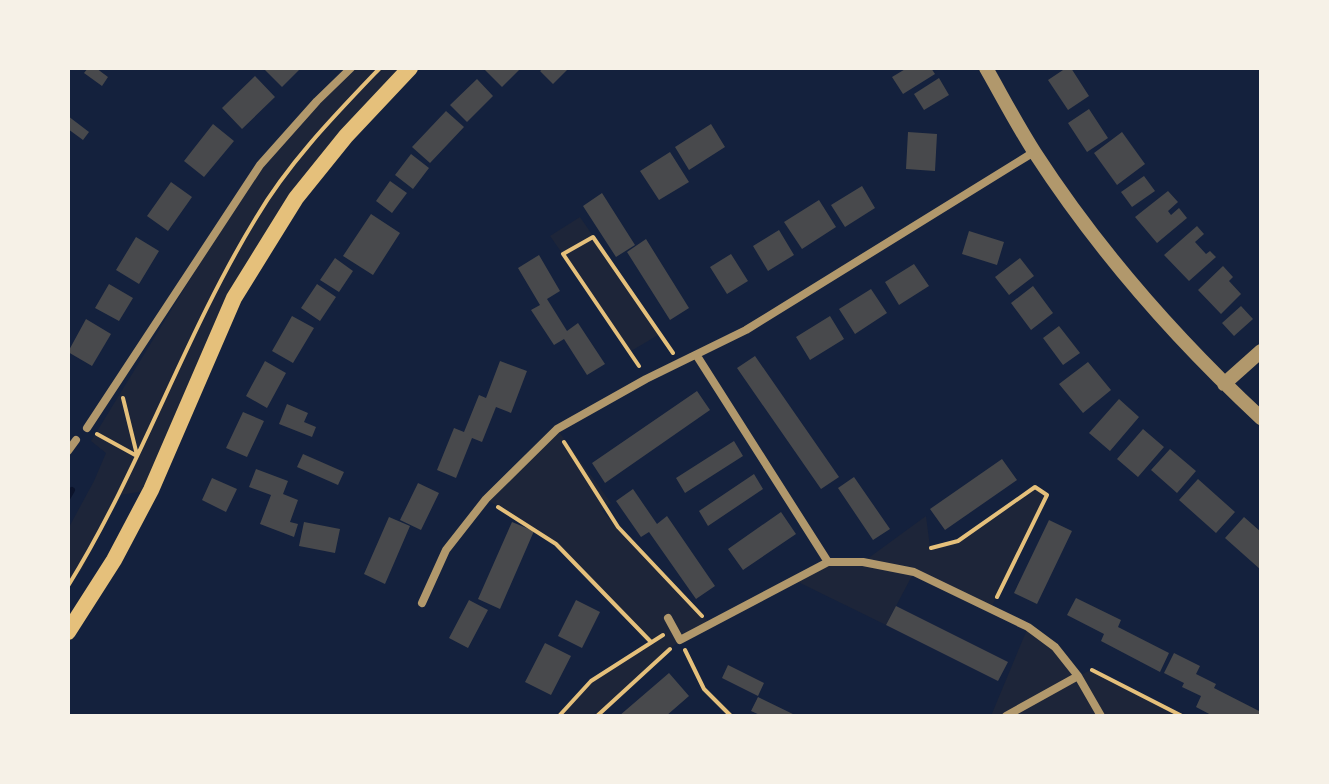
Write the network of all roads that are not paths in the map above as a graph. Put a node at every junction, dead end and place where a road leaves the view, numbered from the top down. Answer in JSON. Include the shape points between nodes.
{"nodes":[{"id":1,"x":351,"y":68,"type":"edge"},
{"id":2,"x":410,"y":68,"type":"edge"},
{"id":3,"x":986,"y":68,"type":"edge"},
{"id":4,"x":1034,"y":152,"type":"junction"},
{"id":5,"x":1261,"y":351,"type":"edge"},
{"id":6,"x":697,"y":356,"type":"junction"},
{"id":7,"x":1224,"y":384,"type":"junction"},
{"id":8,"x":1261,"y":418,"type":"edge"},
{"id":9,"x":87,"y":428,"type":"road end"},
{"id":10,"x":76,"y":440,"type":"dead end"},
{"id":11,"x":68,"y":451,"type":"edge"},
{"id":12,"x":828,"y":562,"type":"junction"},
{"id":13,"x":422,"y":603,"type":"dead end"},
{"id":14,"x":668,"y":618,"type":"dead end"},
{"id":15,"x":68,"y":632,"type":"edge"},
{"id":16,"x":1078,"y":676,"type":"junction"},
{"id":17,"x":1006,"y":716,"type":"edge"},
{"id":18,"x":1101,"y":716,"type":"edge"}],
"edges":[{"from":1,"to":9,"type":"street","via":[[260,165]]},
{"from":2,"to":15,"type":"main road","via":[[296,198],[234,298],[151,490]]},
{"from":3,"to":4,"type":"street"},
{"from":4,"to":6,"type":"street"},
{"from":4,"to":7,"type":"street","via":[[1147,302]]},
{"from":5,"to":7,"type":"street"},
{"from":6,"to":12,"type":"street"},
{"from":6,"to":13,"type":"street","via":[[557,429],[486,499],[446,550]]},
{"from":7,"to":8,"type":"street"},
{"from":10,"to":11,"type":"street"},
{"from":12,"to":14,"type":"street","via":[[680,640]]},
{"from":12,"to":16,"type":"street","via":[[863,562],[914,572],[1028,627],[1055,647]]},
{"from":16,"to":17,"type":"street"},
{"from":16,"to":18,"type":"street"}]}
